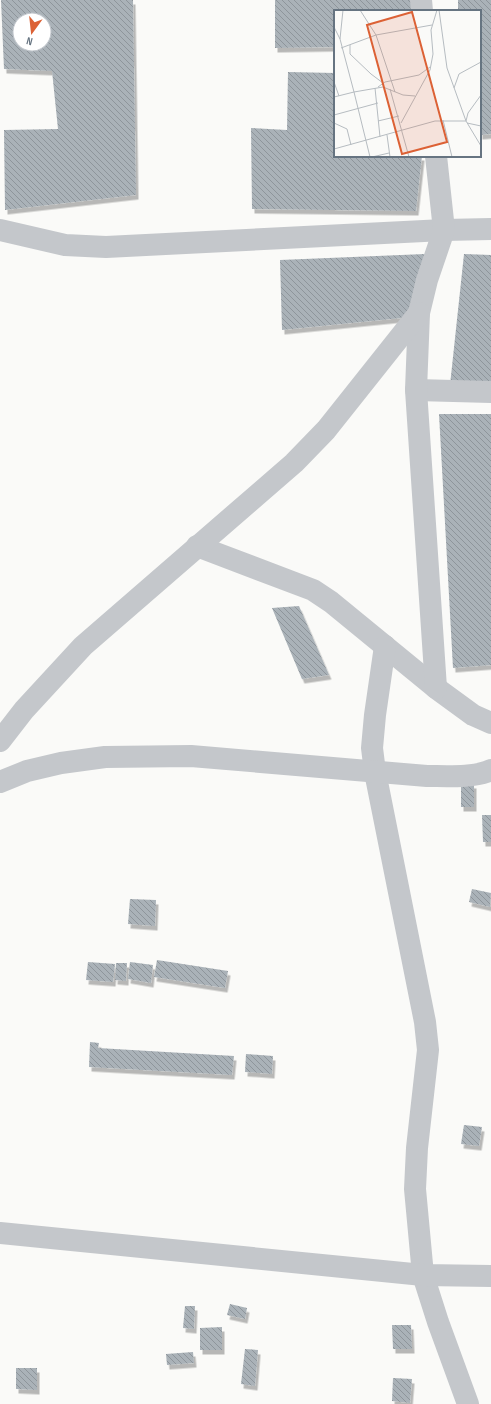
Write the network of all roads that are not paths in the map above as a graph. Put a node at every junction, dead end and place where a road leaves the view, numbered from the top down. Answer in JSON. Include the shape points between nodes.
{"nodes":[{"id":1,"x":421,"y":0,"type":"edge"},
{"id":2,"x":422,"y":10,"type":"edge"},
{"id":3,"x":436,"y":157,"type":"edge"},
{"id":4,"x":491,"y":229,"type":"edge"},
{"id":5,"x":0,"y":230,"type":"edge"},
{"id":6,"x":444,"y":230,"type":"junction"},
{"id":7,"x":419,"y":313,"type":"junction"},
{"id":8,"x":416,"y":390,"type":"junction"},
{"id":9,"x":491,"y":392,"type":"edge"},
{"id":10,"x":197,"y":546,"type":"junction"},
{"id":11,"x":385,"y":646,"type":"junction"},
{"id":12,"x":436,"y":688,"type":"junction"},
{"id":13,"x":491,"y":723,"type":"edge"},
{"id":14,"x":0,"y":740,"type":"edge"},
{"id":15,"x":375,"y":772,"type":"junction"},
{"id":16,"x":489,"y":773,"type":"edge"},
{"id":17,"x":0,"y":782,"type":"edge"},
{"id":18,"x":0,"y":1233,"type":"edge"},
{"id":19,"x":423,"y":1275,"type":"junction"},
{"id":20,"x":491,"y":1276,"type":"edge"},
{"id":21,"x":468,"y":1404,"type":"edge"}],
"edges":[{"from":1,"to":2,"type":"street"},
{"from":3,"to":6,"type":"street"},
{"from":4,"to":6,"type":"street"},
{"from":5,"to":6,"type":"street","via":[[66,245],[106,247]]},
{"from":6,"to":7,"type":"street"},
{"from":7,"to":8,"type":"street"},
{"from":7,"to":10,"type":"street","via":[[326,430],[294,463]]},
{"from":8,"to":9,"type":"street"},
{"from":8,"to":12,"type":"street"},
{"from":10,"to":11,"type":"street","via":[[313,590]]},
{"from":10,"to":14,"type":"street","via":[[83,646]]},
{"from":11,"to":12,"type":"street"},
{"from":11,"to":15,"type":"street","via":[[372,748]]},
{"from":12,"to":13,"type":"street","via":[[473,715]]},
{"from":15,"to":16,"type":"street","via":[[427,776]]},
{"from":15,"to":17,"type":"street","via":[[191,756],[105,757],[27,771]]},
{"from":15,"to":19,"type":"street","via":[[425,1022],[428,1050],[415,1189]]},
{"from":18,"to":19,"type":"street"},
{"from":19,"to":20,"type":"street"},
{"from":19,"to":21,"type":"street"}]}
